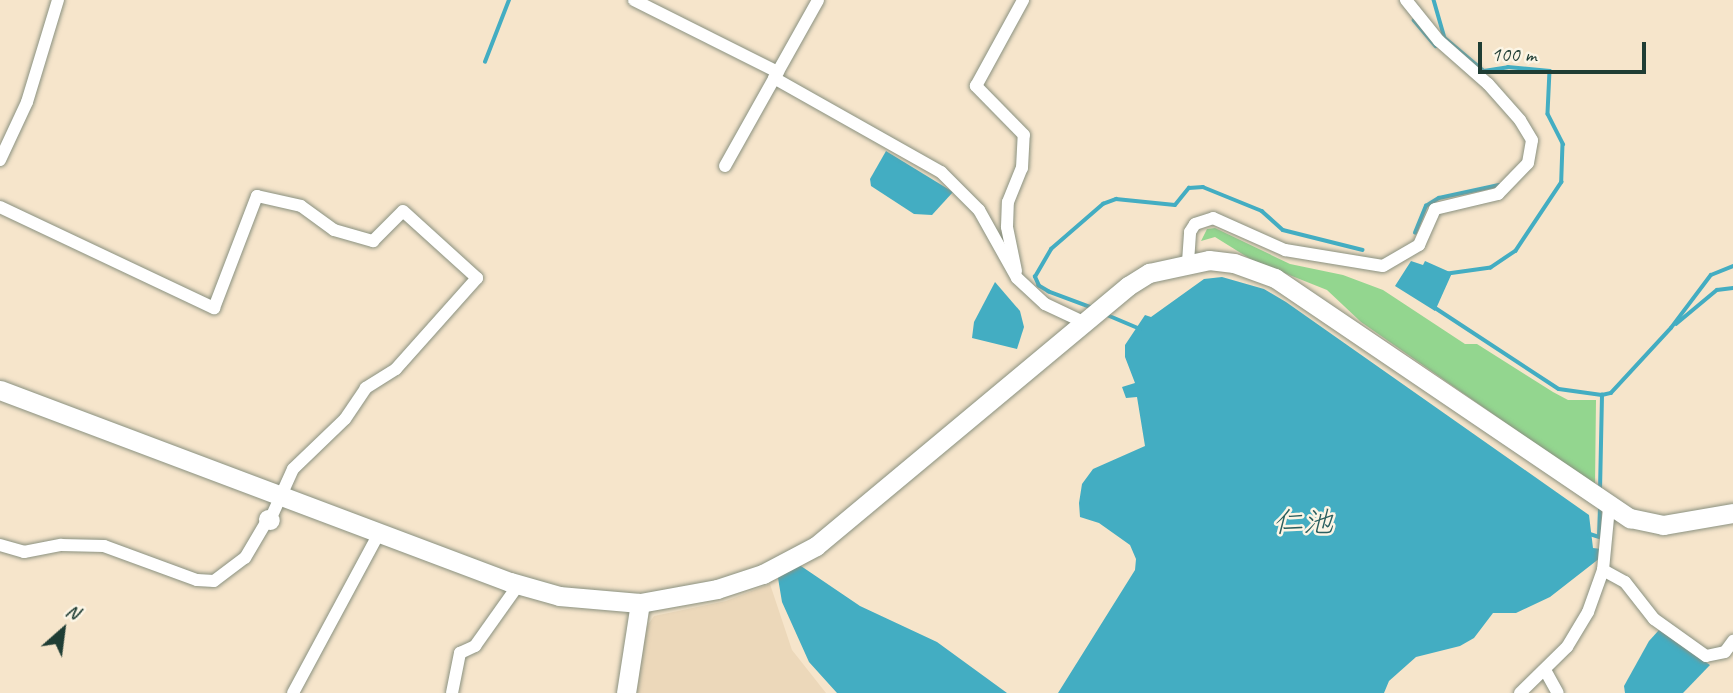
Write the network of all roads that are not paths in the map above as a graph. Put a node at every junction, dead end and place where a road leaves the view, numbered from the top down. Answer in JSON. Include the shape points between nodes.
{"nodes":[{"id":1,"x":58,"y":0,"type":"edge"},
{"id":2,"x":634,"y":0,"type":"edge"},
{"id":3,"x":818,"y":0,"type":"edge"},
{"id":4,"x":1023,"y":0,"type":"edge"},
{"id":5,"x":1406,"y":0,"type":"edge"},
{"id":6,"x":776,"y":75,"type":"junction"},
{"id":7,"x":0,"y":160,"type":"edge"},
{"id":8,"x":725,"y":166,"type":"dead end"},
{"id":9,"x":0,"y":207,"type":"edge"},
{"id":10,"x":1188,"y":262,"type":"junction"},
{"id":11,"x":1017,"y":278,"type":"junction"},
{"id":12,"x":1086,"y":319,"type":"junction"},
{"id":13,"x":0,"y":390,"type":"edge"},
{"id":14,"x":280,"y":498,"type":"junction"},
{"id":15,"x":1603,"y":504,"type":"junction"},
{"id":16,"x":1733,"y":513,"type":"edge"},
{"id":17,"x":379,"y":533,"type":"junction"},
{"id":18,"x":0,"y":545,"type":"edge"},
{"id":19,"x":1603,"y":570,"type":"junction"},
{"id":20,"x":519,"y":584,"type":"junction"},
{"id":21,"x":640,"y":603,"type":"junction"},
{"id":22,"x":1733,"y":641,"type":"edge"},
{"id":23,"x":1545,"y":670,"type":"junction"},
{"id":24,"x":293,"y":693,"type":"edge"},
{"id":25,"x":452,"y":693,"type":"edge"},
{"id":26,"x":626,"y":693,"type":"edge"},
{"id":27,"x":1520,"y":693,"type":"edge"},
{"id":28,"x":1558,"y":693,"type":"edge"}],
"edges":[{"from":1,"to":7,"type":"street","via":[[27,102]]},
{"from":2,"to":6,"type":"street"},
{"from":3,"to":6,"type":"street"},
{"from":4,"to":11,"type":"street","via":[[976,86],[1024,135],[1022,168],[1008,215]]},
{"from":5,"to":10,"type":"street","via":[[1438,41],[1488,84],[1520,120],[1532,140],[1528,163],[1498,194],[1435,209],[1419,245],[1383,266],[1285,250],[1213,218],[1195,224],[1190,232]]},
{"from":6,"to":8,"type":"street"},
{"from":6,"to":11,"type":"street","via":[[941,172],[979,210]]},
{"from":9,"to":14,"type":"street","via":[[214,308],[257,196],[301,206],[334,230],[373,240],[403,211],[477,278],[396,369],[356,398],[345,419],[293,469]]},
{"from":10,"to":12,"type":"street","via":[[1149,273]]},
{"from":10,"to":15,"type":"street","via":[[1234,263],[1275,278]]},
{"from":11,"to":12,"type":"street","via":[[1045,304]]},
{"from":12,"to":21,"type":"street","via":[[816,546],[764,574],[717,589]]},
{"from":13,"to":14,"type":"street"},
{"from":14,"to":17,"type":"street"},
{"from":14,"to":18,"type":"street","via":[[245,558],[214,581],[197,580],[104,546],[61,545],[24,552]]},
{"from":15,"to":16,"type":"street","via":[[1642,523],[1663,525]]},
{"from":15,"to":19,"type":"street"},
{"from":17,"to":20,"type":"street"},
{"from":17,"to":24,"type":"street"},
{"from":19,"to":22,"type":"street","via":[[1625,582],[1654,619],[1706,656],[1716,657]]},
{"from":19,"to":23,"type":"street","via":[[1576,634]]},
{"from":20,"to":21,"type":"street","via":[[559,596]]},
{"from":20,"to":25,"type":"street","via":[[475,646],[460,653]]},
{"from":21,"to":26,"type":"street"},
{"from":23,"to":27,"type":"street"},
{"from":23,"to":28,"type":"street"}]}
